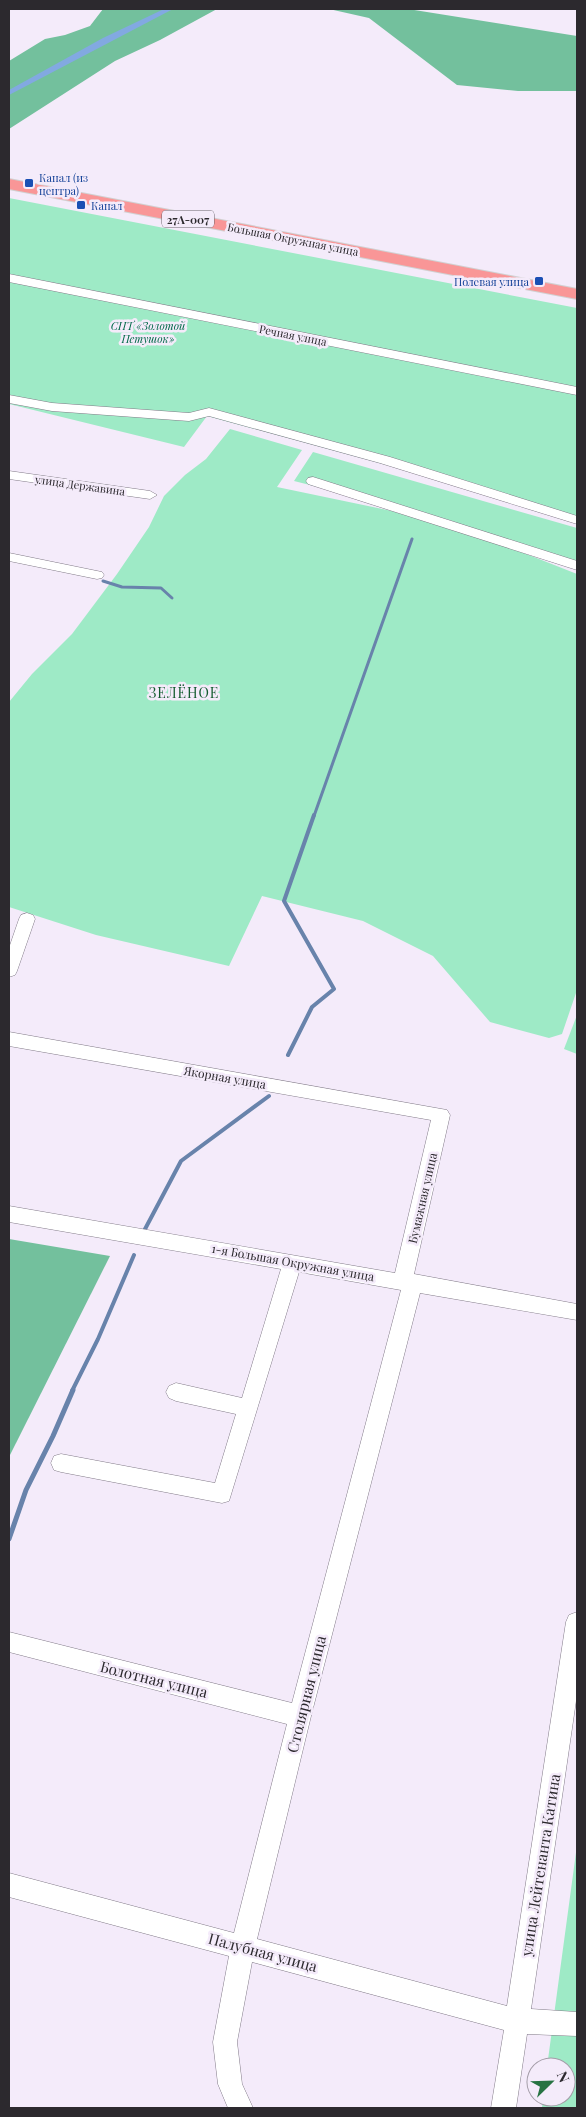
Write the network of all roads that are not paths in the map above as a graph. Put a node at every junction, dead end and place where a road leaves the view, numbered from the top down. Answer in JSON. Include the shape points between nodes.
{"nodes":[{"id":1,"x":9,"y":184,"type":"edge"},
{"id":2,"x":9,"y":278,"type":"edge"},
{"id":3,"x":577,"y":294,"type":"edge"},
{"id":4,"x":577,"y":391,"type":"edge"},
{"id":5,"x":9,"y":400,"type":"edge"},
{"id":6,"x":9,"y":475,"type":"edge"},
{"id":7,"x":313,"y":481,"type":"dead end"},
{"id":8,"x":150,"y":496,"type":"dead end"},
{"id":9,"x":577,"y":520,"type":"edge"},
{"id":10,"x":9,"y":557,"type":"edge"},
{"id":11,"x":577,"y":566,"type":"edge"},
{"id":12,"x":98,"y":575,"type":"dead end"},
{"id":13,"x":27,"y":919,"type":"dead end"},
{"id":14,"x":9,"y":971,"type":"edge"},
{"id":15,"x":9,"y":1039,"type":"edge"},
{"id":16,"x":441,"y":1115,"type":"joint"},
{"id":17,"x":9,"y":1214,"type":"edge"},
{"id":18,"x":293,"y":1262,"type":"junction"},
{"id":19,"x":408,"y":1281,"type":"junction"},
{"id":20,"x":577,"y":1312,"type":"edge"},
{"id":21,"x":176,"y":1392,"type":"dead end"},
{"id":22,"x":248,"y":1408,"type":"junction"},
{"id":23,"x":61,"y":1463,"type":"dead end"},
{"id":24,"x":577,"y":1622,"type":"edge"},
{"id":25,"x":9,"y":1642,"type":"edge"},
{"id":26,"x":300,"y":1716,"type":"junction"},
{"id":27,"x":9,"y":1885,"type":"edge"},
{"id":28,"x":243,"y":1947,"type":"junction"},
{"id":29,"x":517,"y":2021,"type":"junction"},
{"id":30,"x":577,"y":2024,"type":"edge"},
{"id":31,"x":240,"y":2108,"type":"edge"},
{"id":32,"x":504,"y":2108,"type":"edge"}],
"edges":[{"from":1,"to":3,"type":"highway","name":"Большая Окружная улица","number":"27А-007"},
{"from":2,"to":4,"type":"street","name":"Речная улица"},
{"from":5,"to":9,"type":"street","via":[[52,407],[189,417],[209,412],[385,460]]},
{"from":6,"to":8,"type":"street","name":"улица Державина"},
{"from":7,"to":11,"type":"street"},
{"from":10,"to":12,"type":"street"},
{"from":13,"to":14,"type":"street"},
{"from":15,"to":16,"type":"street","name":"Якорная улица"},
{"from":16,"to":19,"type":"street","name":"Бумажная улица"},
{"from":17,"to":18,"type":"street","name":"1-я Большая Окружная улица"},
{"from":18,"to":19,"type":"street","name":"1-я Большая Окружная улица"},
{"from":18,"to":22,"type":"street"},
{"from":19,"to":20,"type":"street","name":"1-я Большая Окружная улица"},
{"from":19,"to":26,"type":"street","name":"Столярная улица"},
{"from":21,"to":22,"type":"street"},
{"from":22,"to":23,"type":"street","via":[[222,1494]]},
{"from":24,"to":29,"type":"street","name":"улица Лейтенанта Катина"},
{"from":25,"to":26,"type":"street","name":"Болотная улица"},
{"from":26,"to":28,"type":"street","name":"Столярная улица"},
{"from":27,"to":28,"type":"street","name":"Палубная улица"},
{"from":28,"to":29,"type":"street","name":"Палубная улица"},
{"from":28,"to":31,"type":"street","name":"Столярная улица","via":[[224,2042],[230,2084]]},
{"from":29,"to":30,"type":"street","name":"Палубная улица"},
{"from":29,"to":32,"type":"street","name":"улица Лейтенанта Катина"}]}
